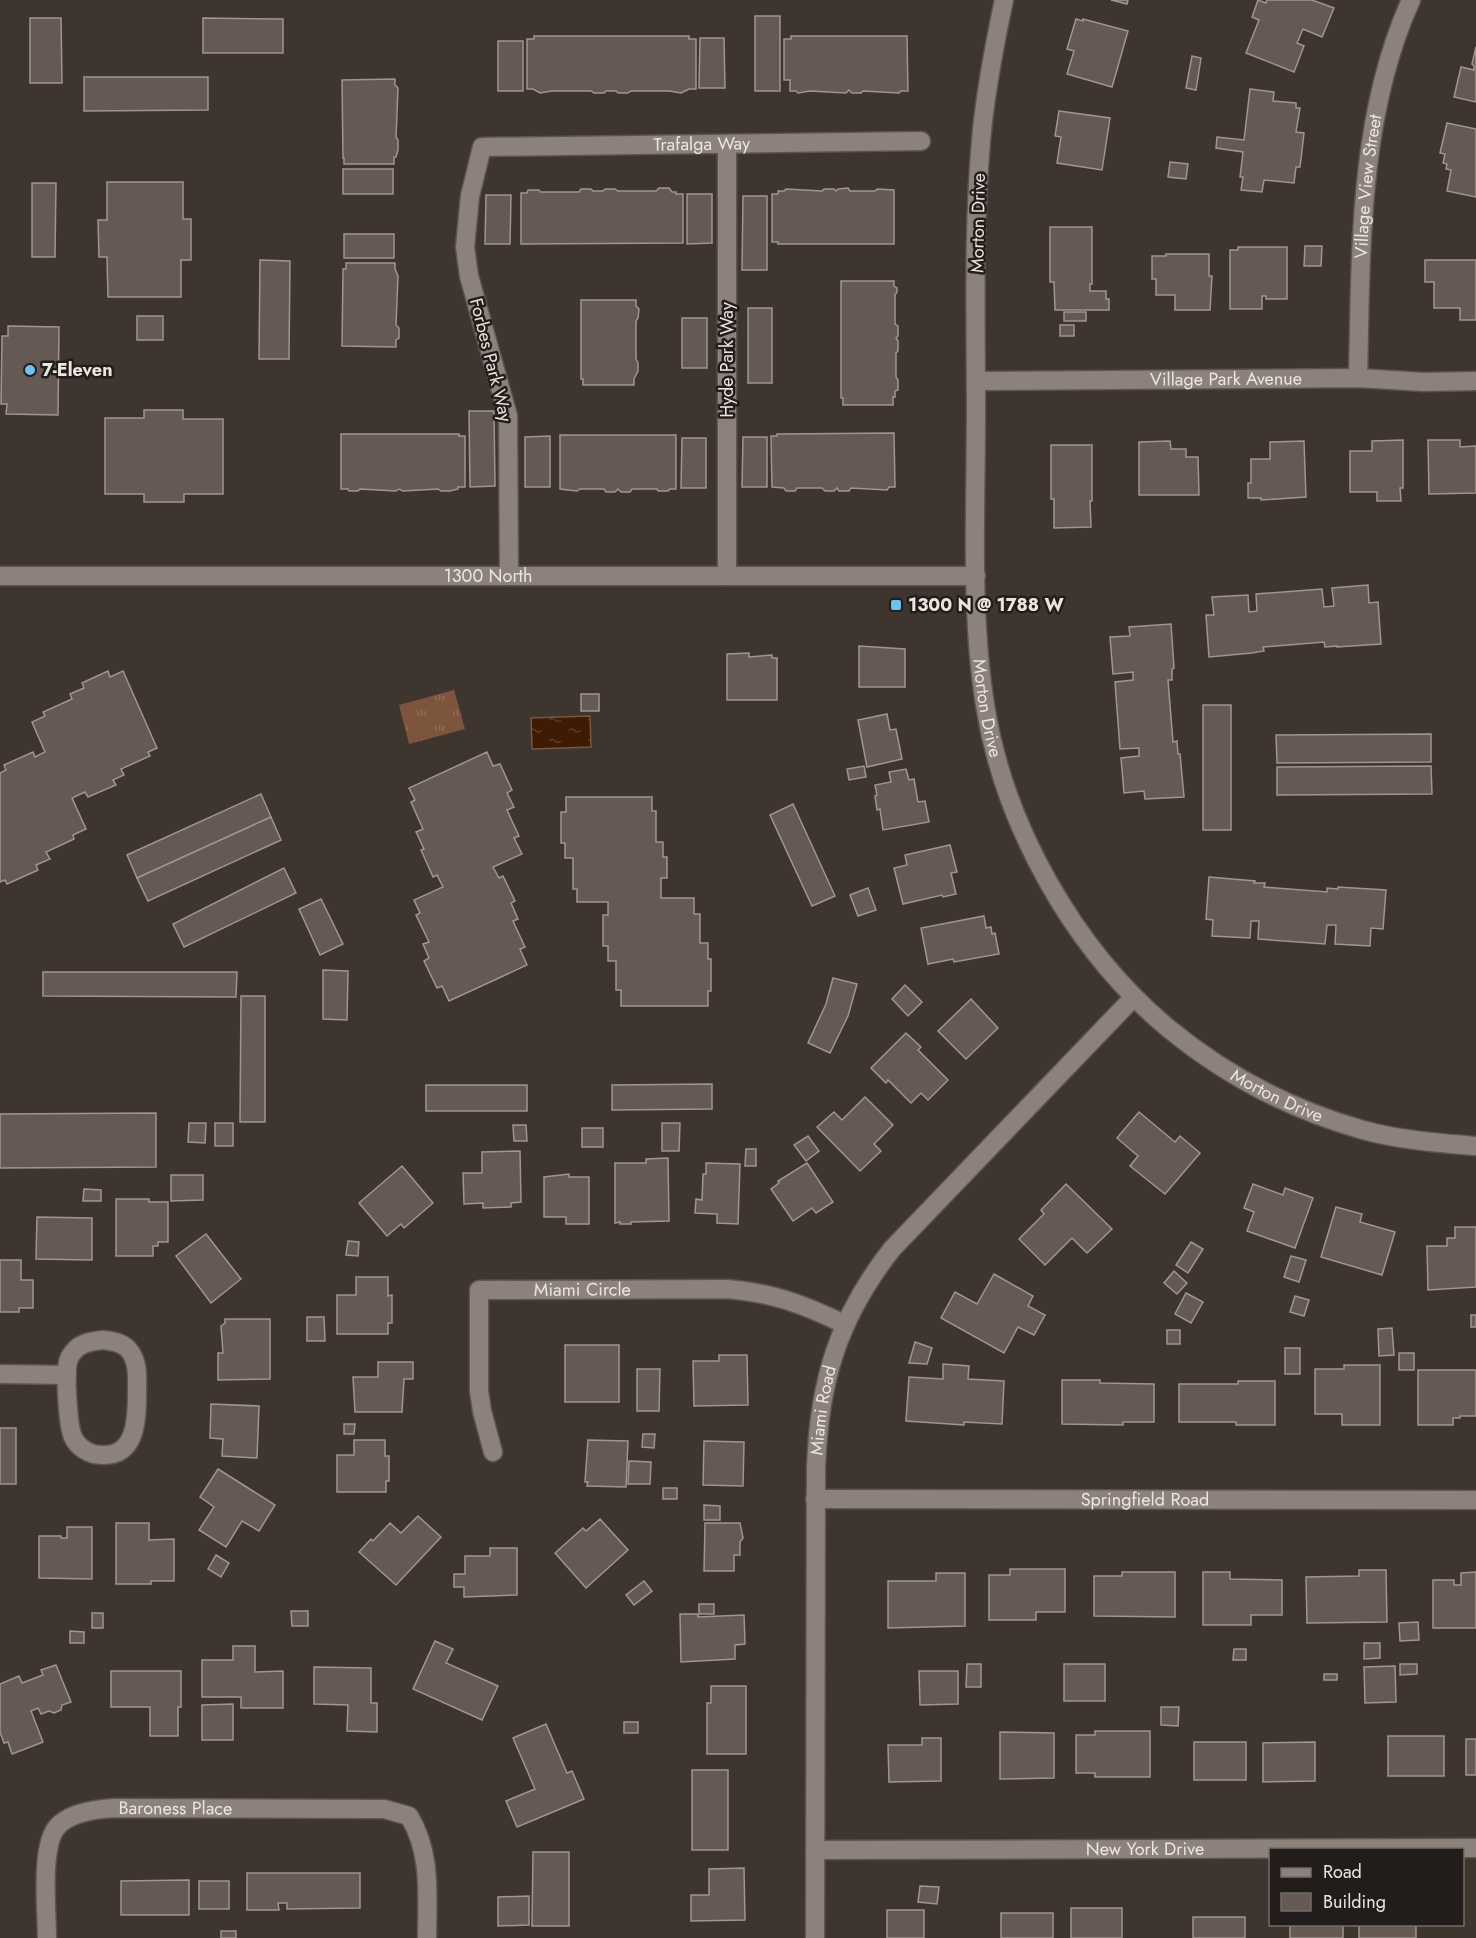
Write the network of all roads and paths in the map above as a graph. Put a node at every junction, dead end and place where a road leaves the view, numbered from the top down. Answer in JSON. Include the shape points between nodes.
{"nodes":[{"id":1,"x":1004,"y":0,"type":"edge"},
{"id":2,"x":1411,"y":0,"type":"edge"},
{"id":3,"x":921,"y":141,"type":"dead end"},
{"id":4,"x":727,"y":144,"type":"junction"},
{"id":5,"x":482,"y":147,"type":"joint"},
{"id":6,"x":1358,"y":378,"type":"junction"},
{"id":7,"x":976,"y":381,"type":"junction"},
{"id":8,"x":1476,"y":381,"type":"edge"},
{"id":9,"x":0,"y":576,"type":"edge"},
{"id":10,"x":509,"y":576,"type":"junction"},
{"id":11,"x":727,"y":576,"type":"junction"},
{"id":12,"x":976,"y":576,"type":"junction"},
{"id":13,"x":1134,"y":997,"type":"junction"},
{"id":14,"x":1476,"y":1146,"type":"edge"},
{"id":15,"x":844,"y":1324,"type":"junction"},
{"id":16,"x":0,"y":1374,"type":"edge"},
{"id":17,"x":67,"y":1374,"type":"junction"},
{"id":18,"x":493,"y":1452,"type":"dead end"},
{"id":19,"x":815,"y":1499,"type":"junction"},
{"id":20,"x":1476,"y":1500,"type":"edge"},
{"id":21,"x":1269,"y":1849,"type":"edge"},
{"id":22,"x":815,"y":1850,"type":"junction"},
{"id":23,"x":46,"y":1938,"type":"edge"},
{"id":24,"x":427,"y":1938,"type":"edge"},
{"id":25,"x":815,"y":1938,"type":"edge"}],
"edges":[{"from":1,"to":7,"type":"street","name":"Morton Drive","via":[[990,64],[981,142]]},
{"from":2,"to":6,"type":"street","name":"Village View Street","via":[[1389,62],[1363,199]]},
{"from":3,"to":4,"type":"street","name":"Trafalga Way"},
{"from":4,"to":5,"type":"street","name":"Trafalga Way"},
{"from":4,"to":11,"type":"street","name":"Hyde Park Way"},
{"from":5,"to":10,"type":"street","name":"Forbes Park Way","via":[[470,196],[465,248],[469,276],[508,416]]},
{"from":6,"to":7,"type":"street","name":"Village Park Avenue"},
{"from":6,"to":8,"type":"street","name":"Village Park Avenue"},
{"from":7,"to":12,"type":"street","name":"Morton Drive"},
{"from":9,"to":10,"type":"street","name":"1300 North"},
{"from":10,"to":11,"type":"street","name":"1300 North"},
{"from":11,"to":12,"type":"street","name":"1300 North"},
{"from":12,"to":13,"type":"street","name":"Morton Drive","via":[[985,706],[999,766],[1018,820],[1069,916]]},
{"from":13,"to":14,"type":"street","name":"Morton Drive","via":[[1205,1056],[1284,1101],[1367,1131]]},
{"from":13,"to":15,"type":"street","name":"Miami Road","via":[[898,1241],[873,1272]]},
{"from":15,"to":18,"type":"street","name":"Miami Circle","via":[[780,1297],[745,1290],[479,1290],[478,1391]]},
{"from":15,"to":19,"type":"street","name":"Miami Road","via":[[833,1352],[820,1410]]},
{"from":16,"to":17,"type":"street"},
{"from":17,"to":17,"type":"street","via":[[70,1425],[80,1447],[90,1454],[104,1455],[126,1446],[137,1426],[137,1372],[128,1349],[116,1342],[88,1342],[68,1360]]},
{"from":19,"to":20,"type":"street","name":"Springfield Road"},
{"from":19,"to":22,"type":"street","name":"Miami Road"},
{"from":21,"to":22,"type":"street","name":"New York Drive"},
{"from":22,"to":25,"type":"street","name":"Miami Road"},
{"from":23,"to":24,"type":"street","name":"Baroness Place","via":[[48,1848],[58,1826],[85,1812],[114,1808],[384,1809],[409,1816],[425,1858]]}]}
